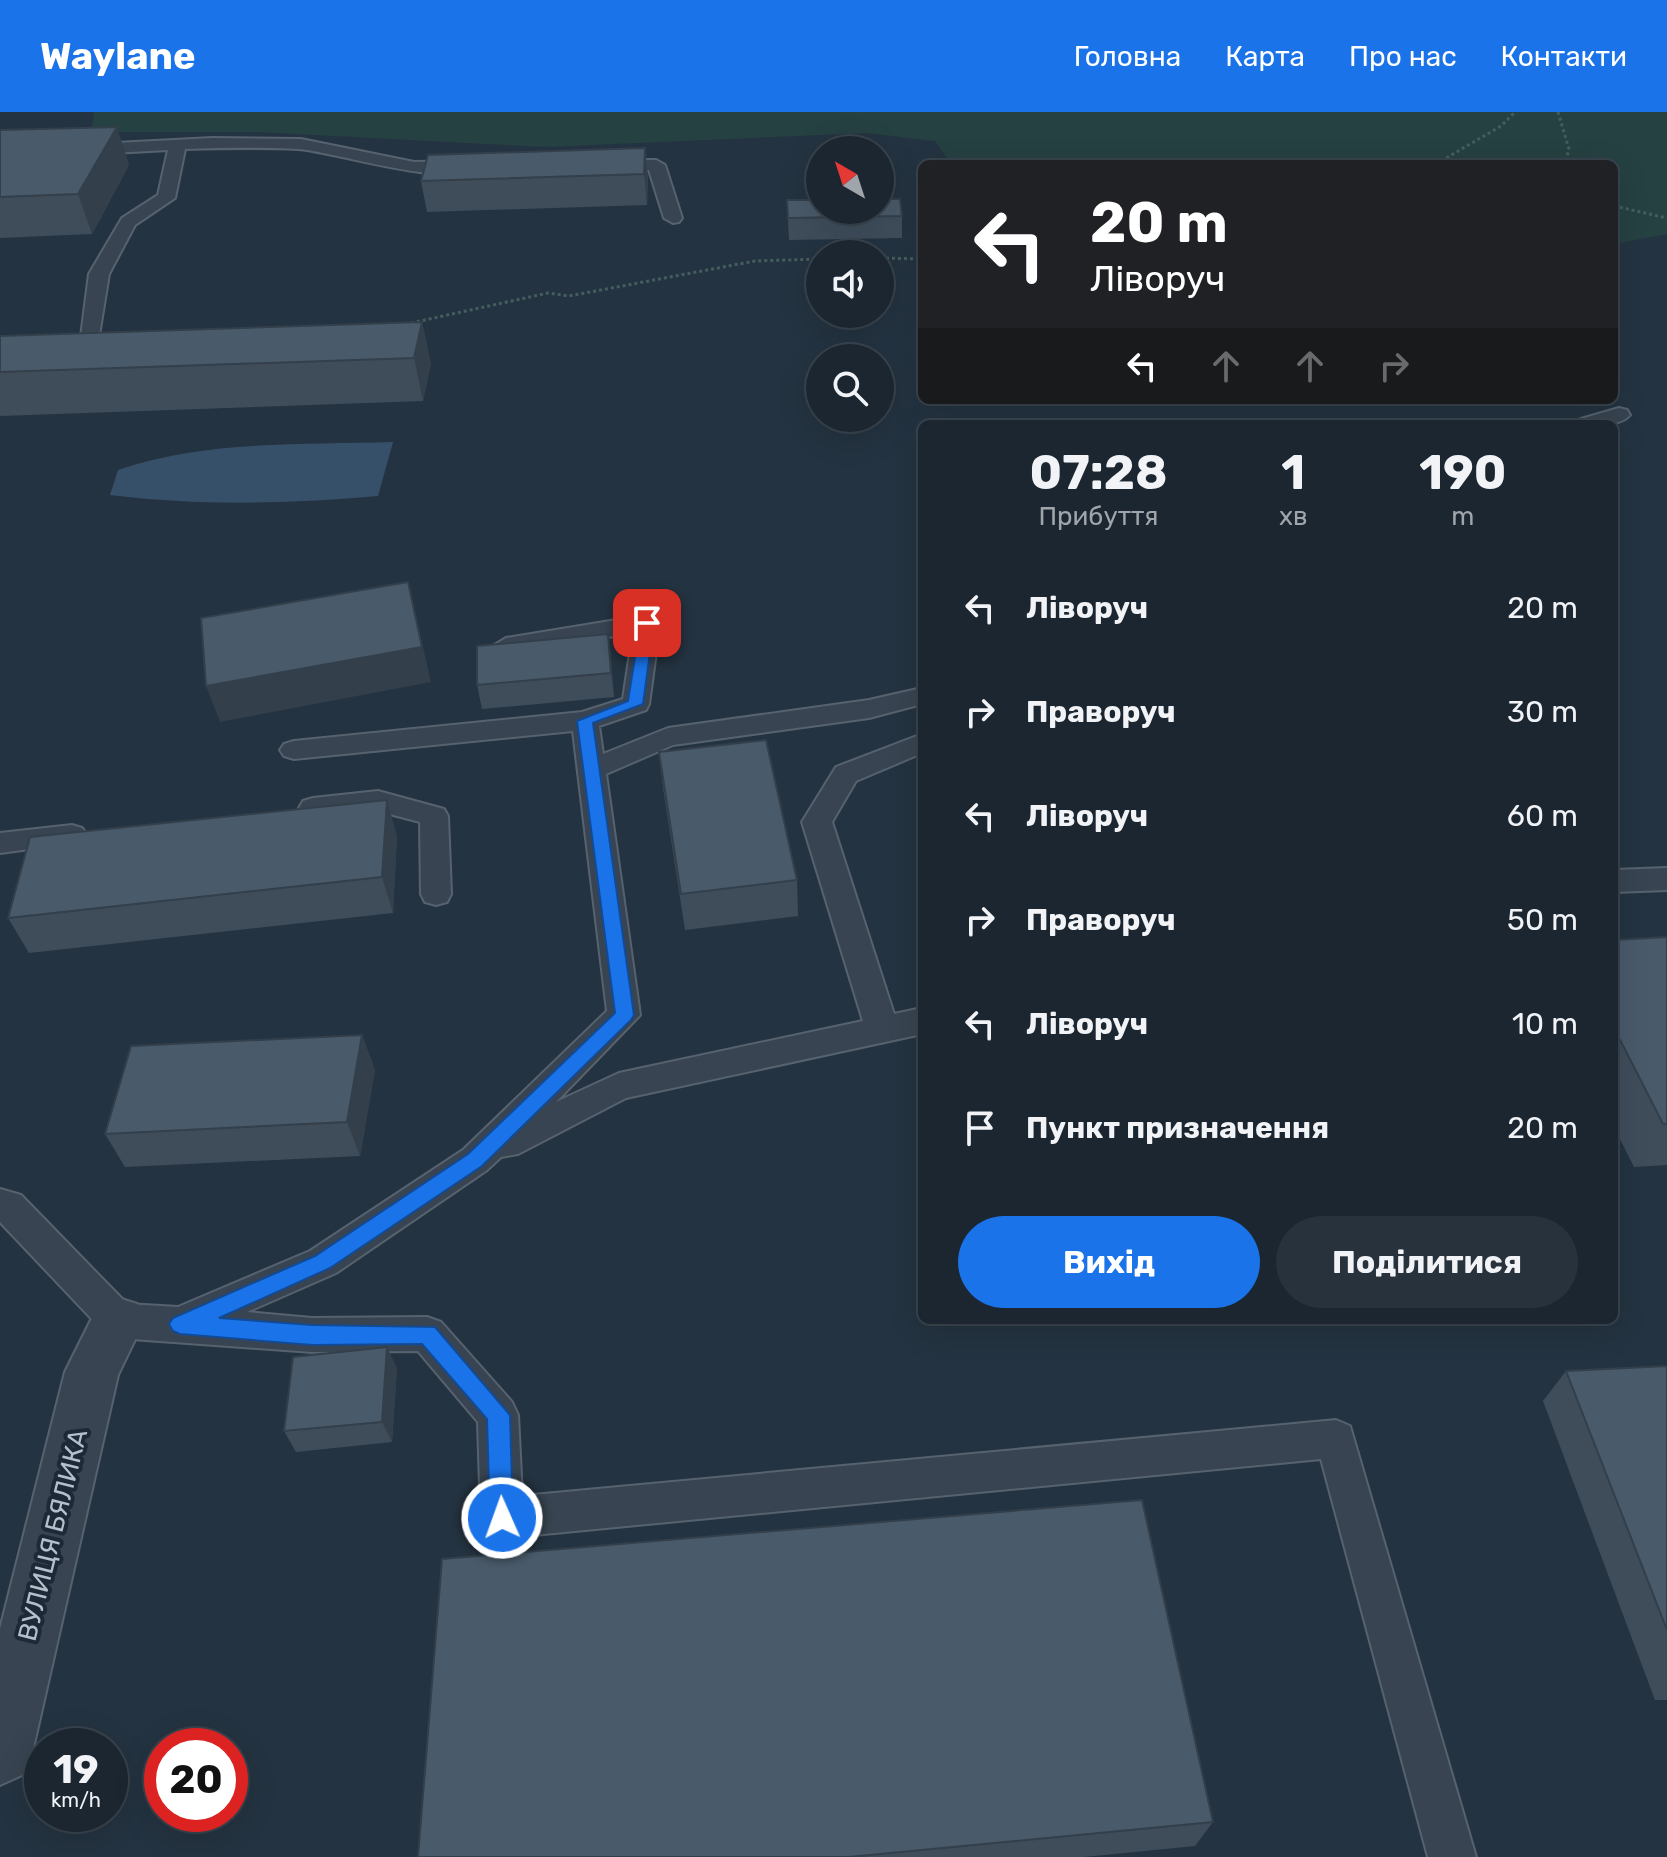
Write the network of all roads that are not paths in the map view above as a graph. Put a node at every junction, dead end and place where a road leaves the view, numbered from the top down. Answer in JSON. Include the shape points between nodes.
{"nodes":[{"id":1,"x":178,"y":145,"type":"junction"},
{"id":2,"x":0,"y":154,"type":"edge"},
{"id":3,"x":581,"y":165,"type":"edge"},
{"id":4,"x":490,"y":166,"type":"edge"},
{"id":5,"x":673,"y":218,"type":"dead end"},
{"id":6,"x":0,"y":354,"type":"edge"},
{"id":7,"x":1619,"y":415,"type":"dead end"},
{"id":8,"x":1602,"y":420,"type":"edge"},
{"id":9,"x":499,"y":647,"type":"edge"},
{"id":10,"x":918,"y":697,"type":"edge"},
{"id":11,"x":585,"y":721,"type":"junction"},
{"id":12,"x":918,"y":745,"type":"edge"},
{"id":13,"x":294,"y":750,"type":"dead end"},
{"id":14,"x":591,"y":770,"type":"junction"},
{"id":15,"x":284,"y":811,"type":"edge"},
{"id":16,"x":95,"y":833,"type":"edge"},
{"id":17,"x":0,"y":843,"type":"edge"},
{"id":18,"x":1667,"y":879,"type":"edge"},
{"id":19,"x":1618,"y":881,"type":"edge"},
{"id":20,"x":436,"y":894,"type":"dead end"},
{"id":21,"x":918,"y":1022,"type":"edge"},
{"id":22,"x":882,"y":1029,"type":"junction"},
{"id":23,"x":475,"y":1160,"type":"junction"},
{"id":24,"x":0,"y":1204,"type":"edge"},
{"id":25,"x":118,"y":1321,"type":"junction"},
{"id":26,"x":180,"y":1324,"type":"junction"},
{"id":27,"x":0,"y":1753,"type":"edge"},
{"id":28,"x":1452,"y":1857,"type":"edge"}],
"edges":[{"from":1,"to":2,"type":"lane"},
{"from":1,"to":4,"type":"lane","via":[[301,144],[414,167]]},
{"from":1,"to":6,"type":"lane","via":[[166,198],[128,222],[99,274],[89,350]]},
{"from":3,"to":5,"type":"lane","via":[[656,165]]},
{"from":7,"to":8,"type":"lane"},
{"from":9,"to":11,"type":"lane","via":[[647,623],[636,704]]},
{"from":10,"to":14,"type":"lane","via":[[869,709],[668,737]]},
{"from":11,"to":13,"type":"lane"},
{"from":11,"to":14,"type":"lane"},
{"from":12,"to":22,"type":"lane","via":[[846,774],[817,822]]},
{"from":14,"to":23,"type":"lane","via":[[624,1015]]},
{"from":15,"to":20,"type":"lane","via":[[378,801],[434,816]]},
{"from":16,"to":17,"type":"lane"},
{"from":18,"to":19,"type":"lane"},
{"from":21,"to":22,"type":"lane"},
{"from":22,"to":23,"type":"lane","via":[[619,1086]]},
{"from":23,"to":26,"type":"lane","via":[[323,1262]]},
{"from":24,"to":25,"type":"lane","via":[[8,1206]]},
{"from":25,"to":26,"type":"lane"},
{"from":25,"to":27,"type":"street","name":"ВУЛИЦЯ БЯЛИКА","via":[[92,1372]]},
{"from":26,"to":28,"type":"lane","via":[[312,1335],[427,1334],[498,1415],[502,1518],[1336,1439]]}]}
